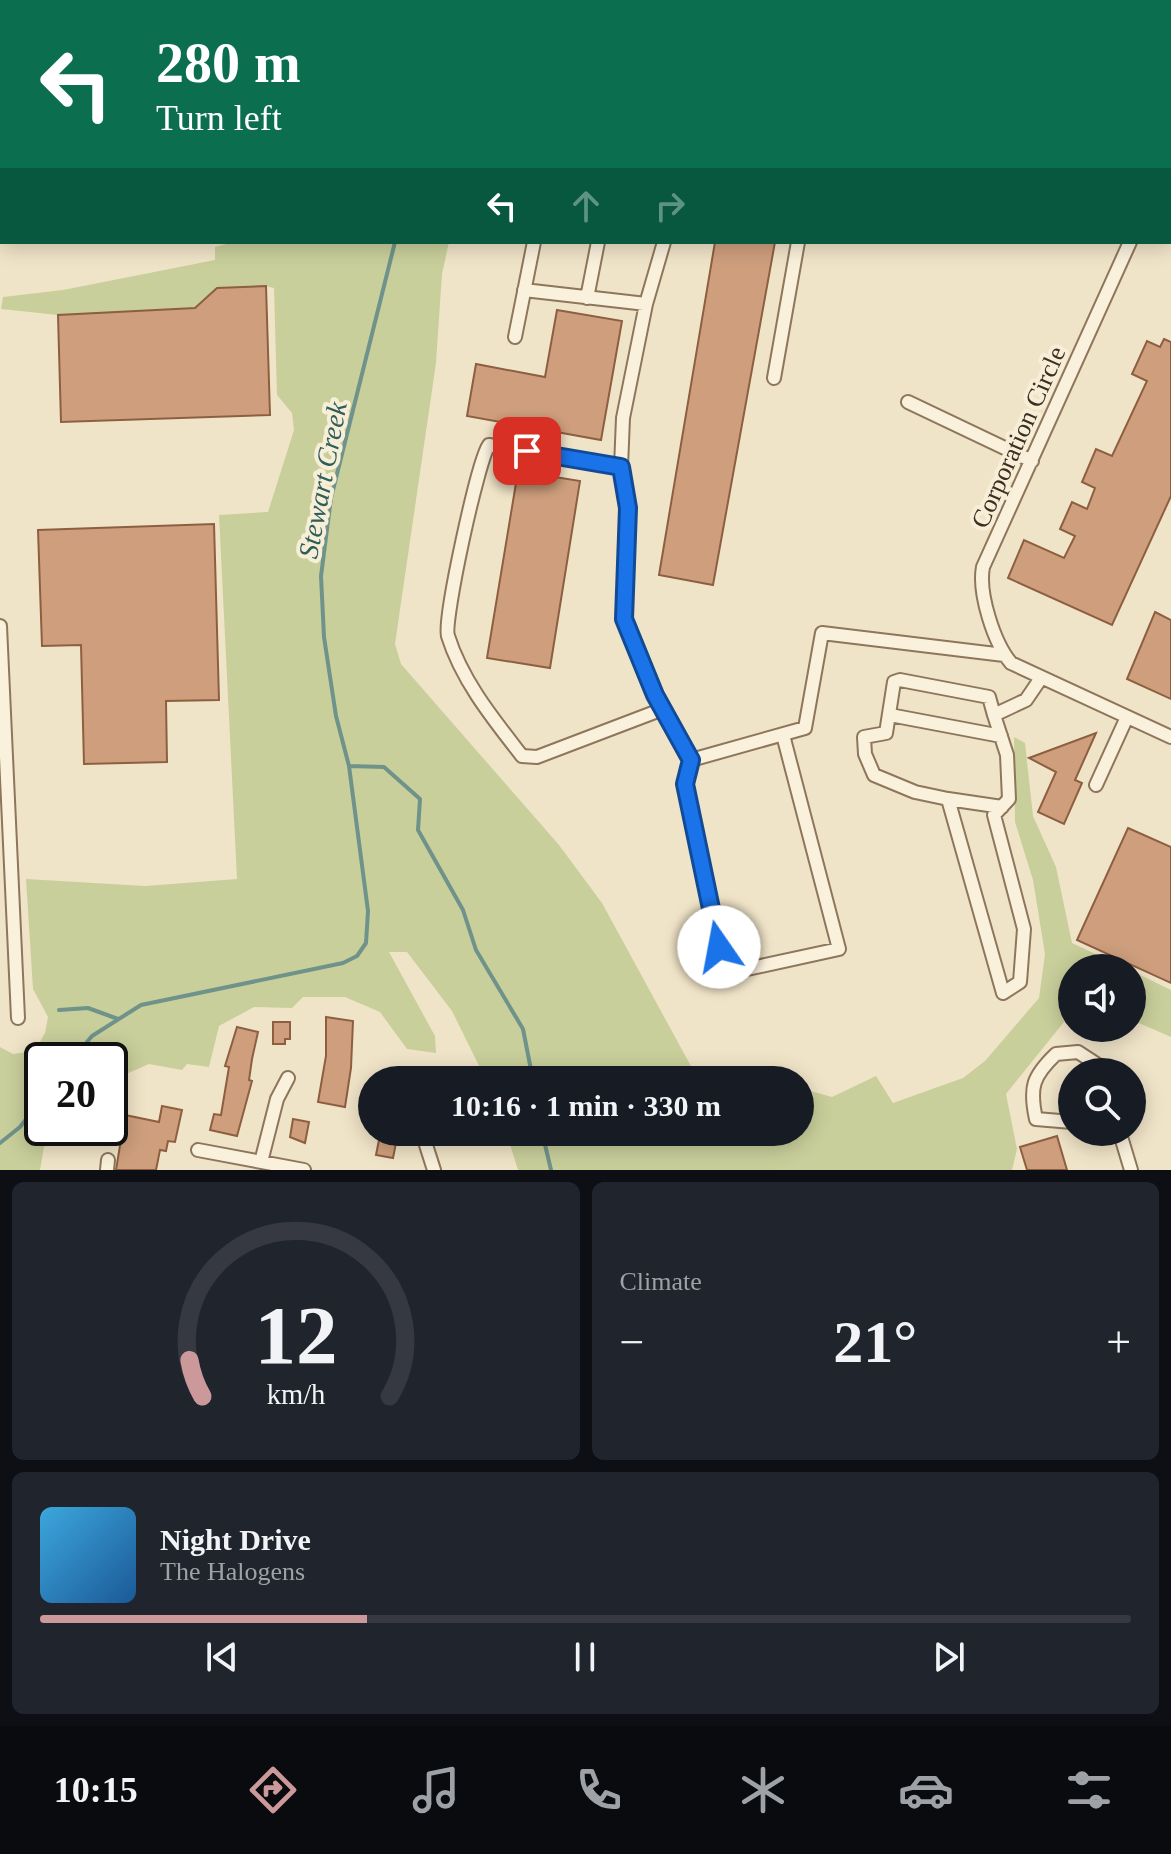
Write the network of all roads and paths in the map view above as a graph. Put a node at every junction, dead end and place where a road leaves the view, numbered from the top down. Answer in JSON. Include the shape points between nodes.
{"nodes":[{"id":1,"x":534,"y":244,"type":"edge"},
{"id":2,"x":598,"y":244,"type":"edge"},
{"id":3,"x":663,"y":244,"type":"edge"},
{"id":4,"x":798,"y":244,"type":"edge"},
{"id":5,"x":1129,"y":244,"type":"edge"},
{"id":6,"x":524,"y":290,"type":"junction"},
{"id":7,"x":587,"y":298,"type":"junction"},
{"id":8,"x":646,"y":304,"type":"junction"},
{"id":9,"x":515,"y":337,"type":"dead end"},
{"id":10,"x":774,"y":378,"type":"dead end"},
{"id":11,"x":908,"y":402,"type":"dead end"},
{"id":12,"x":1032,"y":461,"type":"junction"},
{"id":13,"x":621,"y":467,"type":"junction"},
{"id":14,"x":0,"y":626,"type":"edge"},
{"id":15,"x":1004,"y":655,"type":"junction"},
{"id":16,"x":1041,"y":678,"type":"junction"},
{"id":17,"x":663,"y":709,"type":"junction"},
{"id":18,"x":890,"y":715,"type":"junction"},
{"id":19,"x":994,"y":715,"type":"junction"},
{"id":20,"x":1127,"y":717,"type":"junction"},
{"id":21,"x":783,"y":735,"type":"junction"},
{"id":22,"x":1001,"y":736,"type":"junction"},
{"id":23,"x":1171,"y":737,"type":"edge"},
{"id":24,"x":691,"y":760,"type":"junction"},
{"id":25,"x":1096,"y":785,"type":"dead end"},
{"id":26,"x":948,"y":799,"type":"junction"},
{"id":27,"x":1002,"y":807,"type":"junction"},
{"id":28,"x":18,"y":1018,"type":"dead end"},
{"id":29,"x":1087,"y":1058,"type":"edge"},
{"id":30,"x":288,"y":1078,"type":"dead end"},
{"id":31,"x":1058,"y":1121,"type":"edge"},
{"id":32,"x":426,"y":1146,"type":"edge"},
{"id":33,"x":1124,"y":1146,"type":"edge"},
{"id":34,"x":198,"y":1150,"type":"dead end"},
{"id":35,"x":261,"y":1162,"type":"junction"},
{"id":36,"x":304,"y":1170,"type":"edge"},
{"id":37,"x":434,"y":1170,"type":"edge"},
{"id":38,"x":1131,"y":1170,"type":"edge"}],
"edges":[{"from":1,"to":6,"type":"street"},
{"from":2,"to":7,"type":"street"},
{"from":3,"to":8,"type":"street"},
{"from":4,"to":10,"type":"street"},
{"from":5,"to":12,"type":"street","name":"Corporation Circle"},
{"from":6,"to":7,"type":"street"},
{"from":6,"to":9,"type":"street"},
{"from":7,"to":8,"type":"street"},
{"from":8,"to":13,"type":"street","via":[[623,418]]},
{"from":11,"to":12,"type":"street"},
{"from":12,"to":15,"type":"street","name":"Corporation Circle","via":[[981,577]]},
{"from":13,"to":17,"type":"street","via":[[628,508],[624,619]]},
{"from":13,"to":17,"type":"street","via":[[489,445],[475,483],[446,633],[488,713],[522,756],[537,757]]},
{"from":14,"to":28,"type":"street"},
{"from":15,"to":16,"type":"street"},
{"from":15,"to":21,"type":"street","via":[[822,633],[805,728]]},
{"from":16,"to":19,"type":"street","via":[[1026,700]]},
{"from":16,"to":20,"type":"street"},
{"from":17,"to":24,"type":"street"},
{"from":18,"to":19,"type":"street","via":[[894,682],[900,680],[989,697]]},
{"from":18,"to":22,"type":"street"},
{"from":18,"to":26,"type":"street","via":[[886,733],[864,737],[874,775]]},
{"from":19,"to":22,"type":"street"},
{"from":20,"to":23,"type":"street"},
{"from":20,"to":25,"type":"street"},
{"from":21,"to":24,"type":"street"},
{"from":21,"to":24,"type":"street","via":[[839,949],[724,974],[685,784]]},
{"from":22,"to":27,"type":"street","via":[[1009,799]]},
{"from":26,"to":27,"type":"street"},
{"from":26,"to":27,"type":"street","via":[[1003,993],[1020,982],[1024,929],[994,815]]},
{"from":29,"to":31,"type":"street","via":[[1078,1052],[1056,1054],[1037,1073],[1032,1099],[1036,1119]]},
{"from":30,"to":35,"type":"street","via":[[277,1099]]},
{"from":32,"to":37,"type":"street"},
{"from":33,"to":38,"type":"street"},
{"from":34,"to":35,"type":"street"},
{"from":35,"to":36,"type":"street"}]}
